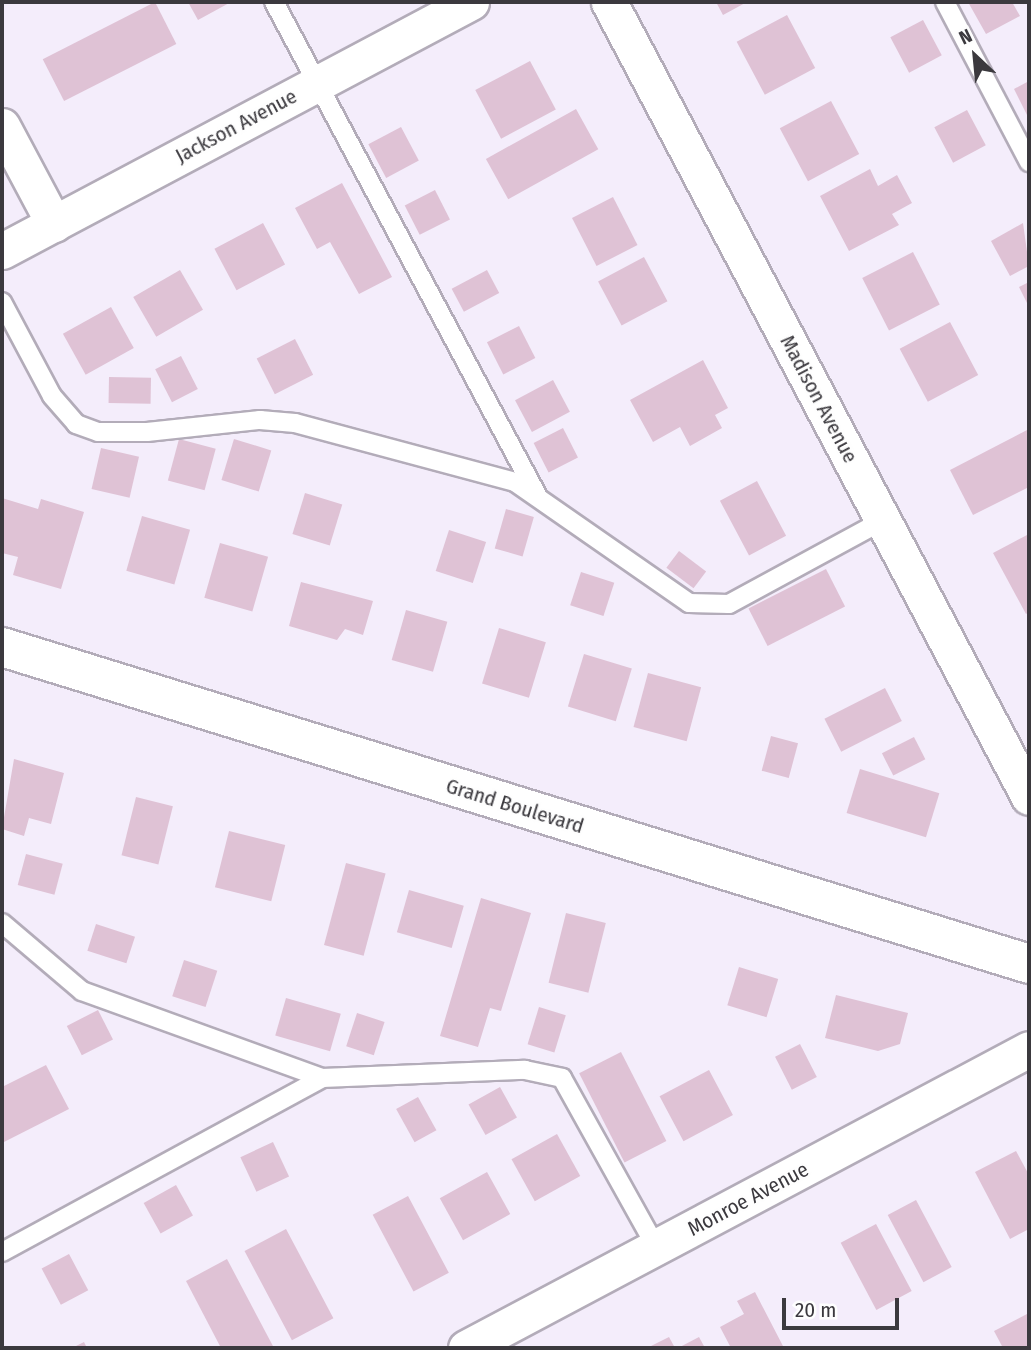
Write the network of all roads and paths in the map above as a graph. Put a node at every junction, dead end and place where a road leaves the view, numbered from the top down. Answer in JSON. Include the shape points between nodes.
{"nodes":[{"id":1,"x":274,"y":2,"type":"edge"},
{"id":2,"x":471,"y":2,"type":"edge"},
{"id":3,"x":609,"y":2,"type":"edge"},
{"id":4,"x":945,"y":2,"type":"edge"},
{"id":5,"x":317,"y":83,"type":"junction"},
{"id":6,"x":2,"y":126,"type":"edge"},
{"id":7,"x":1029,"y":162,"type":"edge"},
{"id":8,"x":54,"y":224,"type":"junction"},
{"id":9,"x":2,"y":251,"type":"edge"},
{"id":10,"x":2,"y":302,"type":"edge"},
{"id":11,"x":539,"y":498,"type":"junction"},
{"id":12,"x":884,"y":520,"type":"junction"},
{"id":13,"x":2,"y":647,"type":"edge"},
{"id":14,"x":1029,"y":797,"type":"edge"},
{"id":15,"x":2,"y":923,"type":"edge"},
{"id":16,"x":1029,"y":964,"type":"edge"},
{"id":17,"x":1029,"y":1049,"type":"edge"},
{"id":18,"x":322,"y":1078,"type":"junction"},
{"id":19,"x":656,"y":1247,"type":"junction"},
{"id":20,"x":2,"y":1252,"type":"edge"},
{"id":21,"x":467,"y":1348,"type":"edge"}],
"edges":[{"from":1,"to":5,"type":"lane"},
{"from":2,"to":5,"type":"street","name":"Jackson Avenue"},
{"from":3,"to":12,"type":"street","name":"Madison Avenue"},
{"from":4,"to":7,"type":"lane"},
{"from":5,"to":8,"type":"street","name":"Jackson Avenue"},
{"from":5,"to":11,"type":"lane"},
{"from":6,"to":8,"type":"street"},
{"from":8,"to":9,"type":"street","name":"Jackson Avenue"},
{"from":10,"to":11,"type":"lane","via":[[52,396],[76,424],[98,432],[147,432],[260,420],[295,423],[515,482]]},
{"from":11,"to":12,"type":"lane","via":[[669,594],[709,608],[729,604]]},
{"from":12,"to":14,"type":"street","name":"Madison Avenue"},
{"from":13,"to":16,"type":"street","name":"Grand Boulevard"},
{"from":15,"to":18,"type":"lane","via":[[82,991]]},
{"from":17,"to":19,"type":"street","name":"Monroe Avenue"},
{"from":18,"to":19,"type":"lane","via":[[525,1070],[562,1078]]},
{"from":18,"to":20,"type":"lane"},
{"from":19,"to":21,"type":"street","name":"Monroe Avenue"}]}
